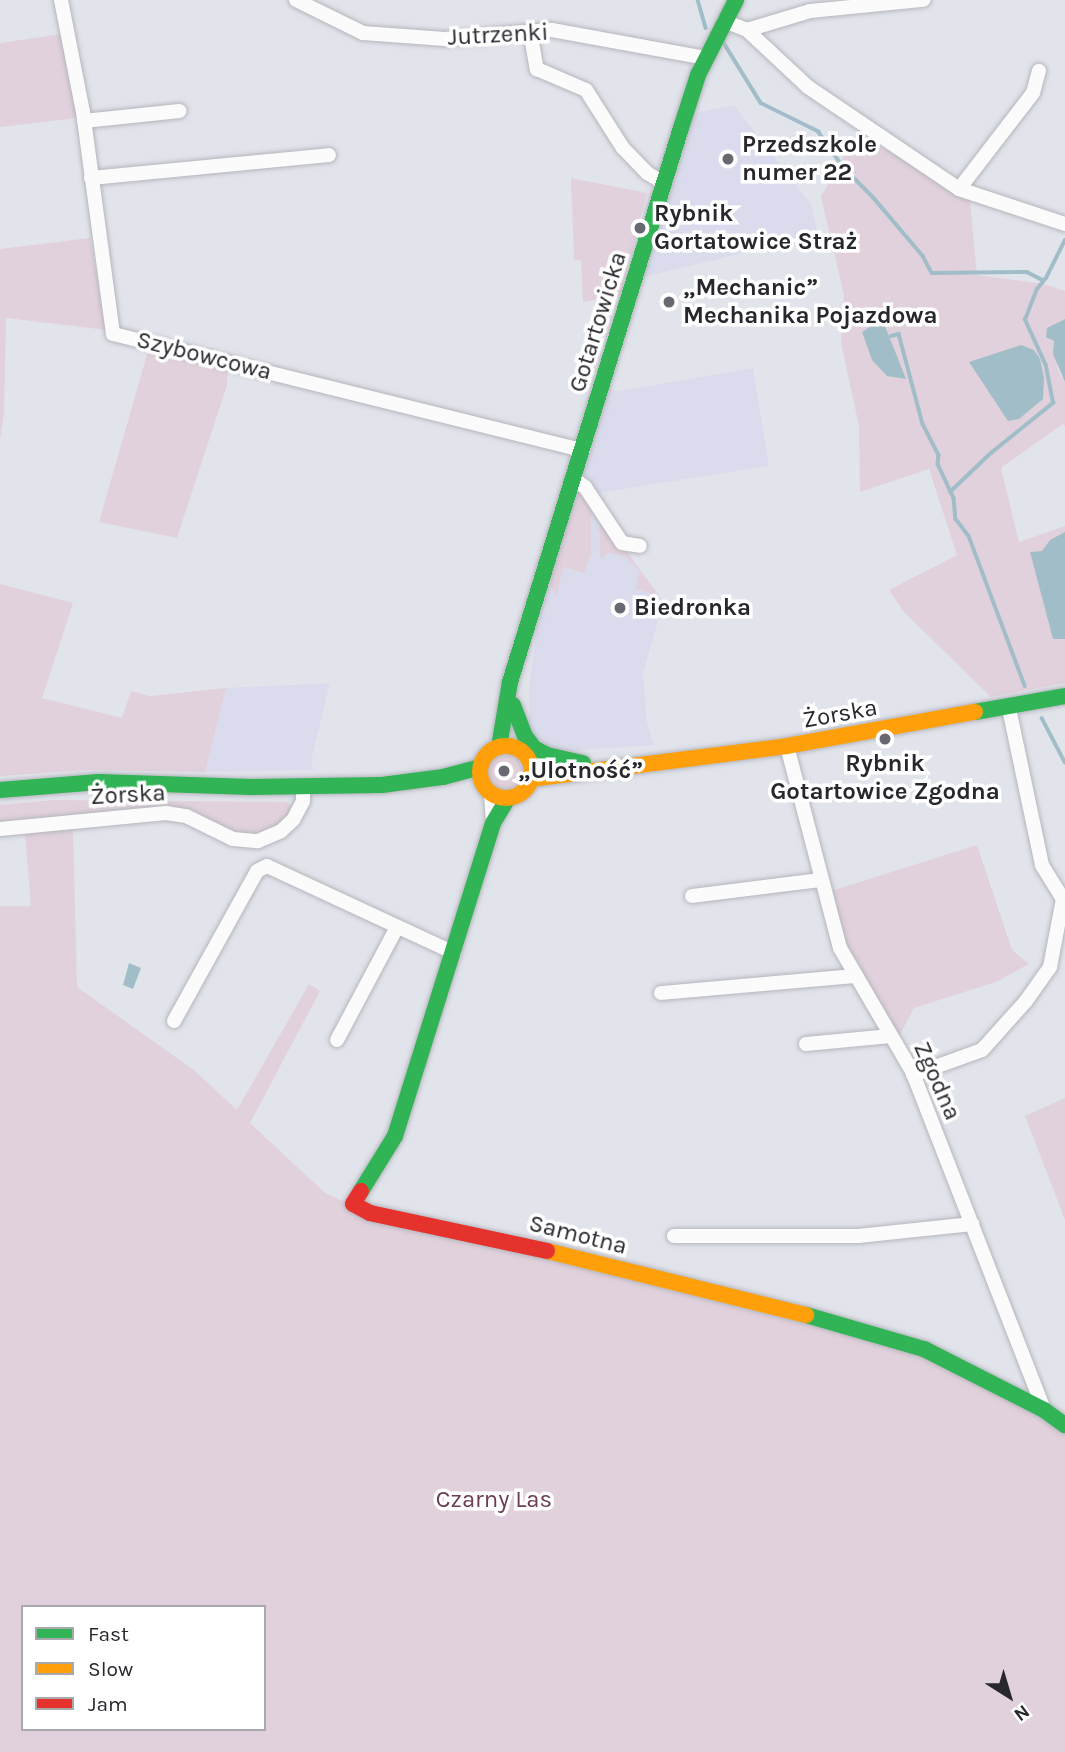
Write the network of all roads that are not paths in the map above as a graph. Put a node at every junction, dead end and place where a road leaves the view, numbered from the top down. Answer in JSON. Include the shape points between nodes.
{"nodes":[{"id":1,"x":61,"y":0,"type":"edge"},
{"id":2,"x":296,"y":0,"type":"edge"},
{"id":3,"x":736,"y":0,"type":"edge"},
{"id":4,"x":923,"y":0,"type":"edge"},
{"id":5,"x":724,"y":21,"type":"junction"},
{"id":6,"x":747,"y":30,"type":"junction"},
{"id":7,"x":530,"y":31,"type":"junction"},
{"id":8,"x":706,"y":58,"type":"junction"},
{"id":9,"x":1039,"y":71,"type":"dead end"},
{"id":10,"x":179,"y":111,"type":"dead end"},
{"id":11,"x":84,"y":121,"type":"junction"},
{"id":12,"x":329,"y":155,"type":"dead end"},
{"id":13,"x":91,"y":178,"type":"junction"},
{"id":14,"x":664,"y":183,"type":"junction"},
{"id":15,"x":959,"y":189,"type":"junction"},
{"id":16,"x":1065,"y":224,"type":"edge"},
{"id":17,"x":583,"y":450,"type":"junction"},
{"id":18,"x":575,"y":479,"type":"junction"},
{"id":19,"x":640,"y":546,"type":"dead end"},
{"id":20,"x":1065,"y":696,"type":"edge"},
{"id":21,"x":510,"y":700,"type":"junction"},
{"id":22,"x":1009,"y":708,"type":"junction"},
{"id":23,"x":787,"y":747,"type":"junction"},
{"id":24,"x":507,"y":748,"type":"junction"},
{"id":25,"x":529,"y":762,"type":"junction"},
{"id":26,"x":583,"y":763,"type":"junction"},
{"id":27,"x":621,"y":765,"type":"junction"},
{"id":28,"x":480,"y":767,"type":"junction"},
{"id":29,"x":530,"y":779,"type":"junction"},
{"id":30,"x":417,"y":781,"type":"junction"},
{"id":31,"x":303,"y":786,"type":"junction"},
{"id":32,"x":359,"y":786,"type":"junction"},
{"id":33,"x":0,"y":790,"type":"edge"},
{"id":34,"x":494,"y":792,"type":"junction"},
{"id":35,"x":0,"y":829,"type":"edge"},
{"id":36,"x":821,"y":880,"type":"junction"},
{"id":37,"x":692,"y":896,"type":"dead end"},
{"id":38,"x":397,"y":927,"type":"junction"},
{"id":39,"x":454,"y":953,"type":"junction"},
{"id":40,"x":856,"y":976,"type":"junction"},
{"id":41,"x":661,"y":993,"type":"dead end"},
{"id":42,"x":174,"y":1021,"type":"dead end"},
{"id":43,"x":891,"y":1036,"type":"junction"},
{"id":44,"x":337,"y":1040,"type":"dead end"},
{"id":45,"x":806,"y":1044,"type":"dead end"},
{"id":46,"x":914,"y":1075,"type":"junction"},
{"id":47,"x":972,"y":1224,"type":"junction"},
{"id":48,"x":674,"y":1236,"type":"dead end"},
{"id":49,"x":1044,"y":1410,"type":"junction"},
{"id":50,"x":1065,"y":1425,"type":"edge"}],
"edges":[{"from":1,"to":11,"type":"street","name":"Szybowcowa"},
{"from":2,"to":7,"type":"street","name":"Jutrzenki","via":[[363,33],[445,38]]},
{"from":3,"to":5,"type":"street","name":"Gotartowicka"},
{"from":4,"to":6,"type":"street","via":[[810,11]]},
{"from":5,"to":6,"type":"street"},
{"from":5,"to":8,"type":"street","name":"Gotartowicka"},
{"from":6,"to":15,"type":"street","via":[[808,87]]},
{"from":7,"to":8,"type":"street","name":"Jutrzenki","via":[[552,30]]},
{"from":7,"to":14,"type":"street","via":[[537,69],[586,90],[622,148]]},
{"from":8,"to":14,"type":"street","name":"Gotartowicka"},
{"from":9,"to":15,"type":"street","via":[[1033,93]]},
{"from":10,"to":11,"type":"street"},
{"from":11,"to":13,"type":"street","name":"Szybowcowa"},
{"from":12,"to":13,"type":"street"},
{"from":13,"to":17,"type":"street","name":"Szybowcowa","via":[[113,334]]},
{"from":14,"to":17,"type":"street","name":"Gotartowicka"},
{"from":15,"to":16,"type":"street"},
{"from":17,"to":18,"type":"street","name":"Gotartowicka"},
{"from":18,"to":19,"type":"street","via":[[622,543]]},
{"from":18,"to":21,"type":"street","name":"Gotartowicka"},
{"from":20,"to":22,"type":"street","name":"Żorska"},
{"from":21,"to":24,"type":"street","name":"Gotartowicka"},
{"from":21,"to":26,"type":"street","via":[[534,748]]},
{"from":21,"to":30,"type":"street","via":[[478,749],[463,762]]},
{"from":22,"to":23,"type":"street","name":"Żorska"},
{"from":22,"to":46,"type":"street","via":[[1042,865],[1063,900],[1050,967],[982,1051]]},
{"from":23,"to":27,"type":"street","name":"Żorska"},
{"from":23,"to":36,"type":"street","name":"Zgodna"},
{"from":24,"to":25,"type":"street"},
{"from":24,"to":28,"type":"street","via":[[487,755]]},
{"from":25,"to":26,"type":"street","name":"Żorska"},
{"from":25,"to":29,"type":"street"},
{"from":26,"to":27,"type":"street","name":"Żorska"},
{"from":27,"to":29,"type":"street","name":"Żorska"},
{"from":28,"to":30,"type":"street","name":"Żorska"},
{"from":28,"to":34,"type":"street"},
{"from":29,"to":34,"type":"street","via":[[524,791]]},
{"from":30,"to":32,"type":"street","name":"Żorska"},
{"from":31,"to":32,"type":"street","name":"Żorska"},
{"from":31,"to":33,"type":"street","name":"Żorska","via":[[99,782]]},
{"from":31,"to":35,"type":"street","name":"Żorska","via":[[303,801],[293,820],[258,841],[233,839],[187,816],[166,813]]},
{"from":32,"to":34,"type":"street","name":"Żorska"},
{"from":34,"to":39,"type":"street","name":"Samotna","via":[[493,823]]},
{"from":36,"to":37,"type":"street"},
{"from":36,"to":40,"type":"street","name":"Zgodna","via":[[840,948]]},
{"from":38,"to":39,"type":"street"},
{"from":38,"to":42,"type":"street","via":[[267,866],[257,870]]},
{"from":38,"to":44,"type":"street"},
{"from":39,"to":49,"type":"street","name":"Samotna","via":[[396,1136],[353,1203],[370,1213],[487,1236],[924,1349]]},
{"from":40,"to":41,"type":"street"},
{"from":40,"to":43,"type":"street","name":"Zgodna"},
{"from":43,"to":45,"type":"street"},
{"from":43,"to":46,"type":"street","name":"Zgodna"},
{"from":46,"to":47,"type":"street","name":"Zgodna"},
{"from":47,"to":48,"type":"street","via":[[858,1236]]},
{"from":47,"to":49,"type":"street","name":"Zgodna"},
{"from":49,"to":50,"type":"street"}]}
